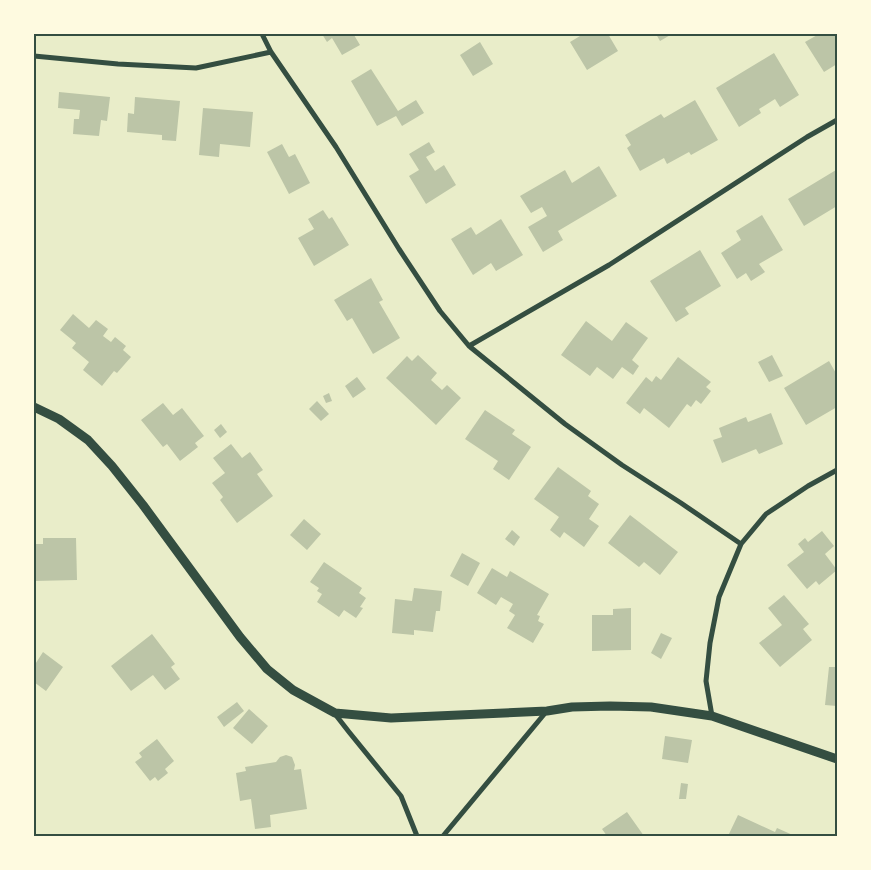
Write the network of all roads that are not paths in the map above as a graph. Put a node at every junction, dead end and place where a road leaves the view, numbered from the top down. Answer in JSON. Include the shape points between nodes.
{"nodes":[{"id":1,"x":262,"y":34,"type":"edge"},
{"id":2,"x":271,"y":52,"type":"junction"},
{"id":3,"x":34,"y":56,"type":"edge"},
{"id":4,"x":837,"y":120,"type":"edge"},
{"id":5,"x":469,"y":346,"type":"junction"},
{"id":6,"x":34,"y":407,"type":"edge"},
{"id":7,"x":837,"y":470,"type":"edge"},
{"id":8,"x":740,"y":544,"type":"junction"},
{"id":9,"x":547,"y":710,"type":"junction"},
{"id":10,"x":335,"y":713,"type":"junction"},
{"id":11,"x":712,"y":716,"type":"junction"},
{"id":12,"x":837,"y":759,"type":"edge"},
{"id":13,"x":417,"y":836,"type":"edge"},
{"id":14,"x":443,"y":836,"type":"edge"}],
"edges":[{"from":1,"to":2,"type":"street"},
{"from":2,"to":3,"type":"street","via":[[196,68]]},
{"from":2,"to":5,"type":"street","via":[[336,147],[435,304]]},
{"from":4,"to":5,"type":"street","via":[[609,264]]},
{"from":5,"to":8,"type":"street","via":[[565,424]]},
{"from":6,"to":10,"type":"street","via":[[59,419],[88,440],[112,466],[267,669],[294,690]]},
{"from":7,"to":8,"type":"street","via":[[766,514]]},
{"from":8,"to":11,"type":"street","via":[[719,597],[710,643],[706,681]]},
{"from":9,"to":10,"type":"street","via":[[391,718]]},
{"from":9,"to":11,"type":"street","via":[[652,707]]},
{"from":9,"to":14,"type":"street"},
{"from":10,"to":13,"type":"street","via":[[401,796]]},
{"from":11,"to":12,"type":"street"}]}
